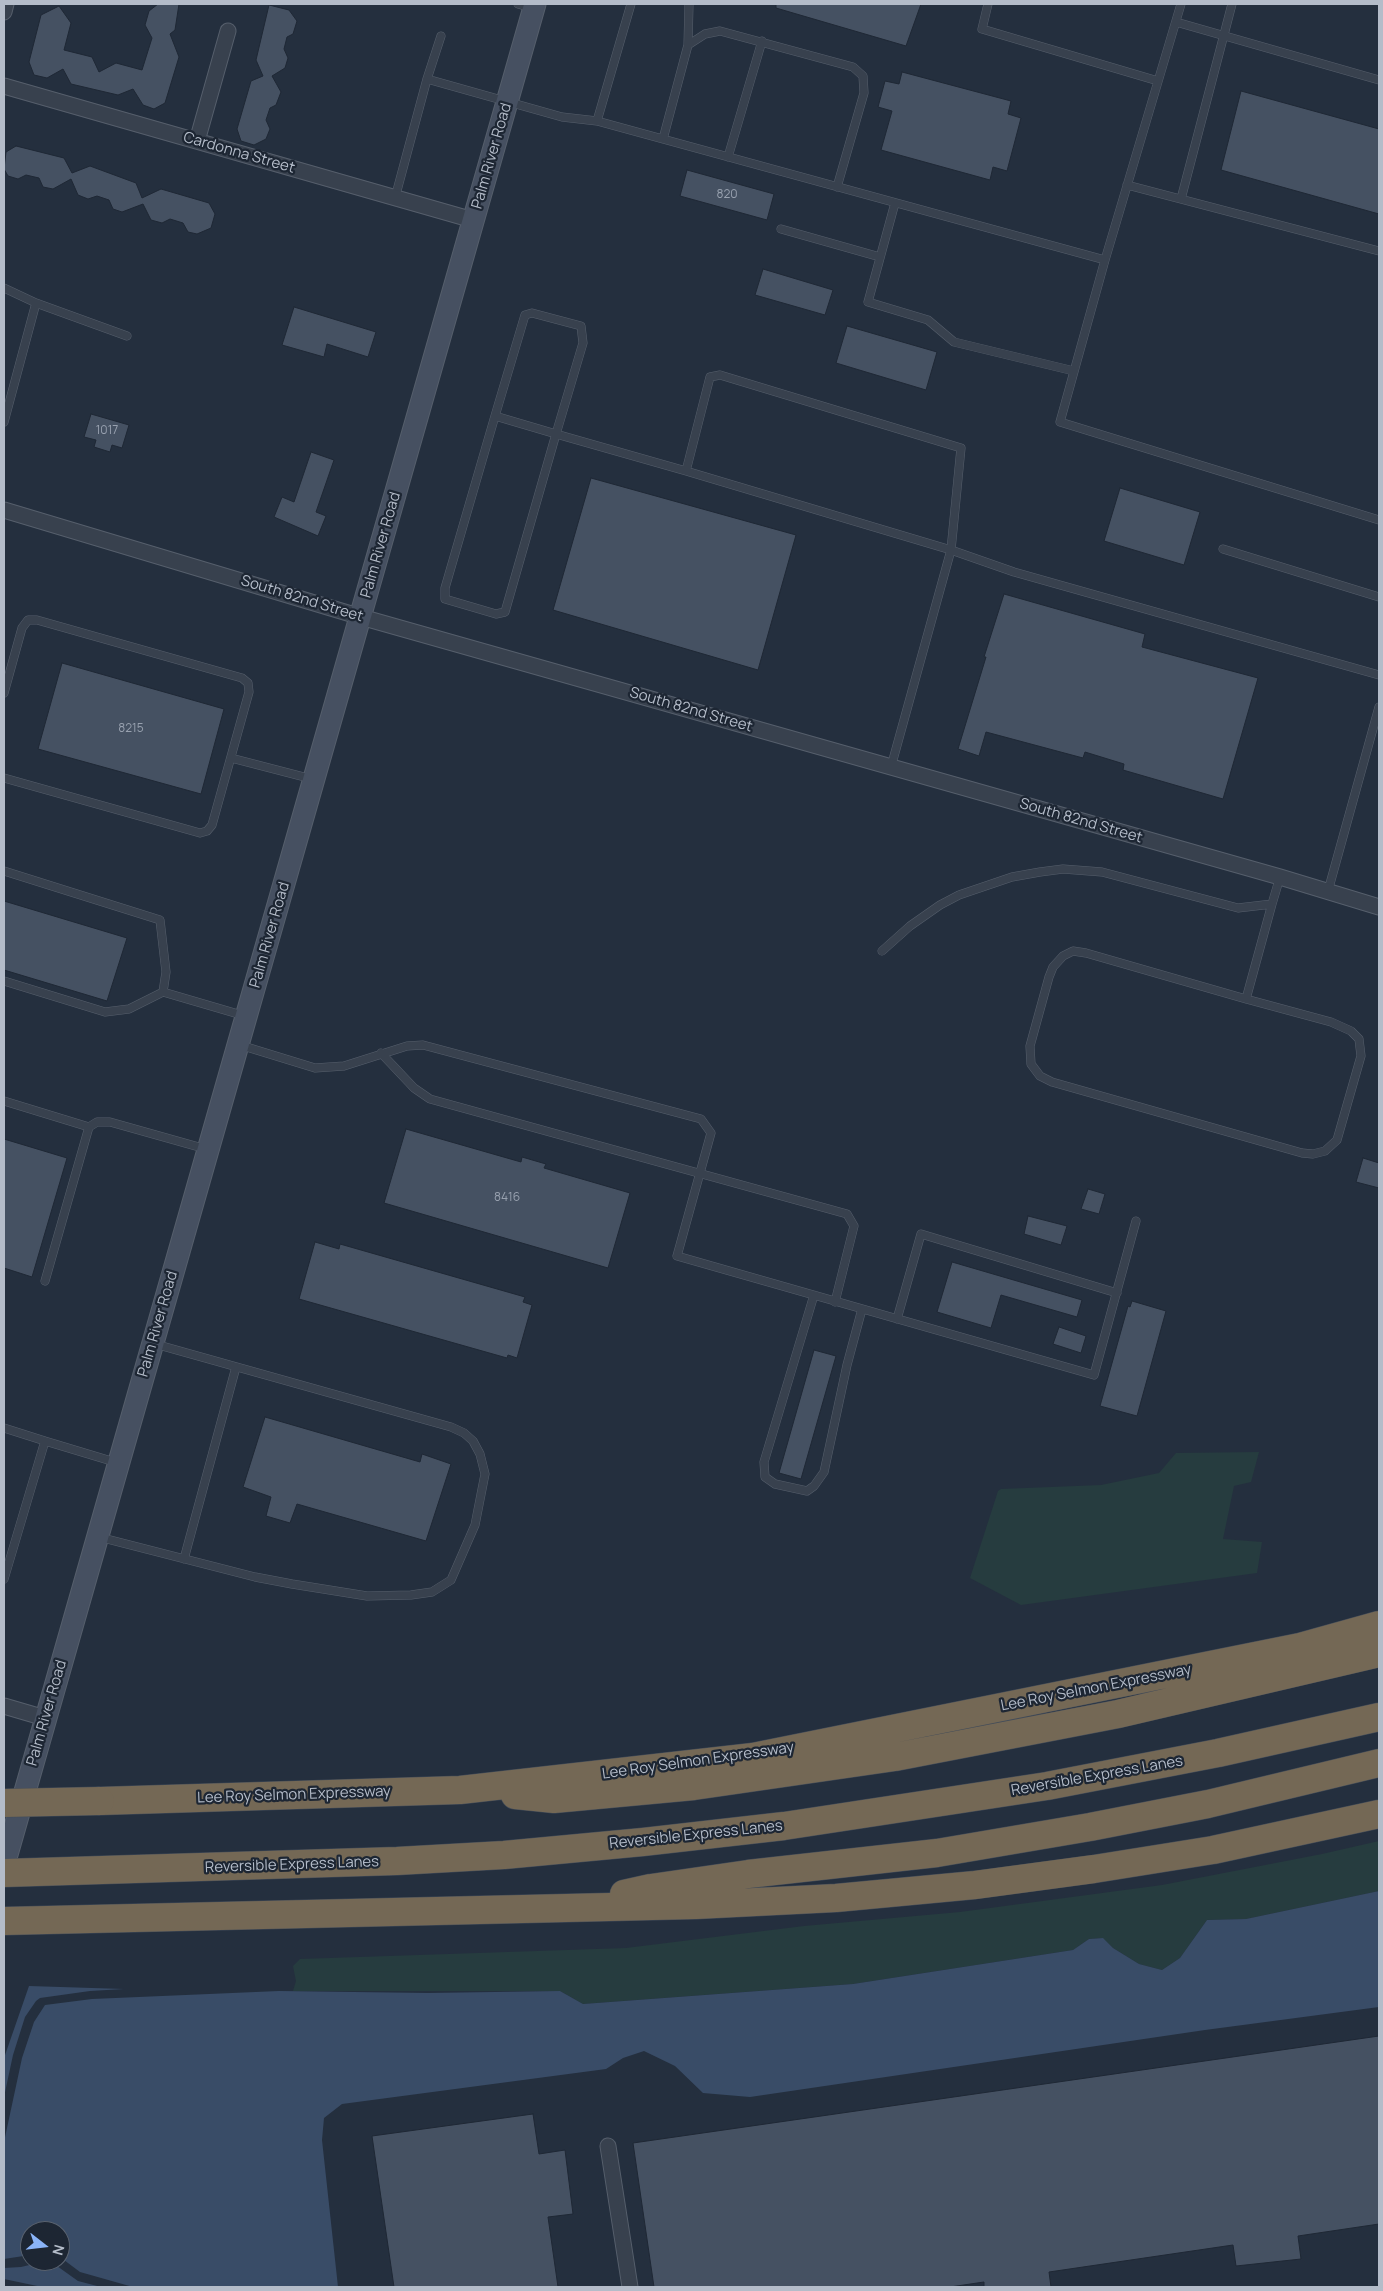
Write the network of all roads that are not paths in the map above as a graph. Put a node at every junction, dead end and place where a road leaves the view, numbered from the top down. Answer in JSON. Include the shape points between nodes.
{"nodes":[{"id":1,"x":6,"y":4,"type":"edge"},
{"id":2,"x":631,"y":4,"type":"edge"},
{"id":3,"x":689,"y":4,"type":"edge"},
{"id":4,"x":988,"y":4,"type":"edge"},
{"id":5,"x":1181,"y":4,"type":"edge"},
{"id":6,"x":1232,"y":4,"type":"edge"},
{"id":7,"x":529,"y":5,"type":"edge"},
{"id":8,"x":4,"y":12,"type":"edge"},
{"id":9,"x":1176,"y":22,"type":"junction"},
{"id":10,"x":228,"y":31,"type":"dead end"},
{"id":11,"x":441,"y":36,"type":"dead end"},
{"id":12,"x":1224,"y":36,"type":"junction"},
{"id":13,"x":762,"y":41,"type":"junction"},
{"id":14,"x":688,"y":45,"type":"junction"},
{"id":15,"x":427,"y":79,"type":"junction"},
{"id":16,"x":1379,"y":80,"type":"edge"},
{"id":17,"x":1158,"y":81,"type":"junction"},
{"id":18,"x":4,"y":86,"type":"edge"},
{"id":19,"x":507,"y":102,"type":"junction"},
{"id":20,"x":597,"y":121,"type":"junction"},
{"id":21,"x":663,"y":139,"type":"junction"},
{"id":22,"x":197,"y":141,"type":"junction"},
{"id":23,"x":728,"y":157,"type":"junction"},
{"id":24,"x":1127,"y":185,"type":"junction"},
{"id":25,"x":837,"y":187,"type":"junction"},
{"id":26,"x":395,"y":198,"type":"junction"},
{"id":27,"x":1182,"y":199,"type":"junction"},
{"id":28,"x":895,"y":202,"type":"junction"},
{"id":29,"x":473,"y":220,"type":"junction"},
{"id":30,"x":781,"y":229,"type":"dead end"},
{"id":31,"x":1379,"y":251,"type":"edge"},
{"id":32,"x":880,"y":257,"type":"junction"},
{"id":33,"x":1105,"y":260,"type":"junction"},
{"id":34,"x":4,"y":288,"type":"edge"},
{"id":35,"x":36,"y":302,"type":"junction"},
{"id":36,"x":127,"y":336,"type":"dead end"},
{"id":37,"x":1074,"y":371,"type":"junction"},
{"id":38,"x":495,"y":416,"type":"junction"},
{"id":39,"x":4,"y":422,"type":"edge"},
{"id":40,"x":556,"y":434,"type":"junction"},
{"id":41,"x":686,"y":471,"type":"junction"},
{"id":42,"x":4,"y":510,"type":"edge"},
{"id":43,"x":1379,"y":520,"type":"edge"},
{"id":44,"x":1223,"y":549,"type":"dead end"},
{"id":45,"x":951,"y":550,"type":"junction"},
{"id":46,"x":1379,"y":597,"type":"edge"},
{"id":47,"x":361,"y":617,"type":"junction"},
{"id":48,"x":1379,"y":675,"type":"edge"},
{"id":49,"x":4,"y":693,"type":"edge"},
{"id":50,"x":1379,"y":707,"type":"edge"},
{"id":51,"x":231,"y":758,"type":"junction"},
{"id":52,"x":891,"y":767,"type":"junction"},
{"id":53,"x":4,"y":778,"type":"edge"},
{"id":54,"x":314,"y":779,"type":"junction"},
{"id":55,"x":4,"y":872,"type":"edge"},
{"id":56,"x":1280,"y":877,"type":"junction"},
{"id":57,"x":1328,"y":891,"type":"junction"},
{"id":58,"x":1272,"y":904,"type":"junction"},
{"id":59,"x":1379,"y":907,"type":"edge"},
{"id":60,"x":882,"y":951,"type":"dead end"},
{"id":61,"x":4,"y":980,"type":"edge"},
{"id":62,"x":163,"y":992,"type":"junction"},
{"id":63,"x":1246,"y":999,"type":"junction"},
{"id":64,"x":246,"y":1016,"type":"junction"},
{"id":65,"x":238,"y":1044,"type":"junction"},
{"id":66,"x":381,"y":1053,"type":"junction"},
{"id":67,"x":4,"y":1101,"type":"edge"},
{"id":68,"x":89,"y":1127,"type":"junction"},
{"id":69,"x":208,"y":1149,"type":"junction"},
{"id":70,"x":700,"y":1174,"type":"junction"},
{"id":71,"x":1136,"y":1221,"type":"dead end"},
{"id":72,"x":45,"y":1280,"type":"dead end"},
{"id":73,"x":1117,"y":1293,"type":"junction"},
{"id":74,"x":814,"y":1295,"type":"junction"},
{"id":75,"x":835,"y":1302,"type":"junction"},
{"id":76,"x":862,"y":1309,"type":"junction"},
{"id":77,"x":897,"y":1319,"type":"junction"},
{"id":78,"x":153,"y":1343,"type":"junction"},
{"id":79,"x":236,"y":1367,"type":"junction"},
{"id":80,"x":4,"y":1428,"type":"edge"},
{"id":81,"x":45,"y":1441,"type":"junction"},
{"id":82,"x":118,"y":1463,"type":"junction"},
{"id":83,"x":97,"y":1536,"type":"junction"},
{"id":84,"x":184,"y":1559,"type":"junction"},
{"id":85,"x":4,"y":1579,"type":"edge"},
{"id":86,"x":1379,"y":1624,"type":"edge"},
{"id":87,"x":1379,"y":1653,"type":"edge"},
{"id":88,"x":4,"y":1706,"type":"edge"},
{"id":89,"x":1379,"y":1717,"type":"edge"},
{"id":90,"x":45,"y":1718,"type":"junction"},
{"id":91,"x":1379,"y":1763,"type":"edge"},
{"id":92,"x":460,"y":1790,"type":"junction"},
{"id":93,"x":4,"y":1803,"type":"edge"},
{"id":94,"x":1379,"y":1814,"type":"edge"},
{"id":95,"x":4,"y":1865,"type":"edge"},
{"id":96,"x":4,"y":1873,"type":"edge"},
{"id":97,"x":593,"y":1907,"type":"junction"},
{"id":98,"x":4,"y":1921,"type":"edge"},
{"id":99,"x":608,"y":2146,"type":"dead end"},
{"id":100,"x":630,"y":2287,"type":"edge"}],
"edges":[{"from":1,"to":8,"type":"street"},
{"from":2,"to":20,"type":"lane"},
{"from":3,"to":14,"type":"lane"},
{"from":4,"to":17,"type":"lane","via":[[982,29]]},
{"from":5,"to":9,"type":"lane"},
{"from":6,"to":12,"type":"lane"},
{"from":7,"to":19,"type":"street","name":"Palm River Road"},
{"from":9,"to":12,"type":"lane"},
{"from":9,"to":17,"type":"lane"},
{"from":10,"to":22,"type":"street"},
{"from":11,"to":15,"type":"lane"},
{"from":12,"to":16,"type":"lane"},
{"from":12,"to":27,"type":"lane"},
{"from":13,"to":14,"type":"lane","via":[[720,31],[705,34]]},
{"from":13,"to":23,"type":"lane"},
{"from":13,"to":25,"type":"lane","via":[[853,66],[863,76],[864,93]]},
{"from":14,"to":21,"type":"lane"},
{"from":15,"to":19,"type":"lane"},
{"from":15,"to":26,"type":"lane"},
{"from":17,"to":24,"type":"lane"},
{"from":18,"to":22,"type":"street","name":"Cardonna Street"},
{"from":19,"to":20,"type":"lane","via":[[562,117]]},
{"from":19,"to":29,"type":"street","name":"Palm River Road"},
{"from":20,"to":21,"type":"lane"},
{"from":21,"to":23,"type":"lane"},
{"from":22,"to":26,"type":"street","name":"Cardonna Street"},
{"from":23,"to":25,"type":"lane"},
{"from":24,"to":27,"type":"lane"},
{"from":24,"to":33,"type":"lane"},
{"from":25,"to":28,"type":"lane"},
{"from":26,"to":29,"type":"street","name":"Cardonna Street"},
{"from":27,"to":31,"type":"lane"},
{"from":28,"to":32,"type":"lane"},
{"from":28,"to":33,"type":"lane"},
{"from":29,"to":47,"type":"street","name":"Palm River Road"},
{"from":30,"to":32,"type":"lane"},
{"from":32,"to":37,"type":"lane","via":[[868,302],[928,320],[954,342]]},
{"from":33,"to":37,"type":"lane"},
{"from":34,"to":35,"type":"lane"},
{"from":35,"to":36,"type":"lane"},
{"from":35,"to":39,"type":"lane"},
{"from":37,"to":43,"type":"lane","via":[[1060,422]]},
{"from":38,"to":40,"type":"lane"},
{"from":38,"to":40,"type":"lane","via":[[524,315],[532,313],[581,326],[584,343]]},
{"from":38,"to":40,"type":"lane","via":[[445,588],[445,599],[496,614],[505,612]]},
{"from":40,"to":41,"type":"lane"},
{"from":41,"to":45,"type":"lane"},
{"from":41,"to":45,"type":"lane","via":[[710,377],[720,375],[961,448]]},
{"from":42,"to":47,"type":"street","name":"South 82nd Street"},
{"from":44,"to":46,"type":"lane"},
{"from":45,"to":48,"type":"lane","via":[[1014,572]]},
{"from":45,"to":52,"type":"lane"},
{"from":47,"to":52,"type":"street","name":"South 82nd Street"},
{"from":47,"to":54,"type":"street","name":"Palm River Road"},
{"from":49,"to":51,"type":"lane","via":[[22,628],[28,620],[242,678],[248,683],[249,692]]},
{"from":50,"to":57,"type":"lane"},
{"from":51,"to":53,"type":"lane","via":[[212,825],[200,833]]},
{"from":51,"to":54,"type":"lane"},
{"from":52,"to":56,"type":"street","name":"South 82nd Street"},
{"from":54,"to":64,"type":"street","name":"Palm River Road"},
{"from":55,"to":62,"type":"lane","via":[[160,920],[166,972]]},
{"from":56,"to":57,"type":"street","name":"South 82nd Street"},
{"from":56,"to":58,"type":"lane"},
{"from":57,"to":59,"type":"street","name":"South 82nd Street"},
{"from":58,"to":60,"type":"lane","via":[[1238,908],[1118,875],[1081,869],[1055,870],[1012,877],[959,895],[910,926]]},
{"from":58,"to":63,"type":"lane"},
{"from":61,"to":62,"type":"lane","via":[[105,1012],[130,1009]]},
{"from":62,"to":64,"type":"lane"},
{"from":63,"to":63,"type":"lane","via":[[1086,953],[1068,953],[1058,959],[1049,976],[1030,1046],[1031,1064],[1040,1076],[1052,1082],[1302,1153],[1325,1151],[1337,1140],[1361,1056],[1359,1039],[1351,1031],[1331,1022]]},
{"from":64,"to":65,"type":"street","name":"Palm River Road"},
{"from":65,"to":66,"type":"lane","via":[[315,1068],[344,1066]]},
{"from":65,"to":69,"type":"street","name":"Palm River Road"},
{"from":66,"to":70,"type":"lane","via":[[414,1088],[430,1099]]},
{"from":66,"to":70,"type":"lane","via":[[423,1045],[701,1119],[711,1133]]},
{"from":67,"to":68,"type":"lane"},
{"from":68,"to":69,"type":"lane","via":[[97,1122],[110,1122]]},
{"from":68,"to":72,"type":"lane"},
{"from":69,"to":78,"type":"street","name":"Palm River Road"},
{"from":70,"to":74,"type":"lane","via":[[677,1256]]},
{"from":70,"to":75,"type":"lane","via":[[847,1214],[854,1226]]},
{"from":71,"to":73,"type":"lane"},
{"from":73,"to":77,"type":"lane","via":[[1094,1375]]},
{"from":73,"to":77,"type":"lane","via":[[921,1234]]},
{"from":74,"to":75,"type":"lane"},
{"from":74,"to":76,"type":"lane","via":[[764,1462],[765,1477],[775,1484],[807,1491],[824,1472],[846,1365]]},
{"from":75,"to":76,"type":"lane"},
{"from":76,"to":77,"type":"lane"},
{"from":78,"to":79,"type":"lane"},
{"from":78,"to":82,"type":"street","name":"Palm River Road"},
{"from":79,"to":84,"type":"lane"},
{"from":79,"to":84,"type":"lane","via":[[464,1433],[480,1454],[485,1474],[475,1525],[451,1580],[432,1592],[367,1596],[333,1592]]},
{"from":80,"to":81,"type":"lane"},
{"from":81,"to":82,"type":"lane"},
{"from":81,"to":85,"type":"lane"},
{"from":82,"to":83,"type":"street","name":"Palm River Road"},
{"from":83,"to":84,"type":"lane"},
{"from":83,"to":90,"type":"street","name":"Palm River Road"},
{"from":86,"to":92,"type":"highway","name":"Lee Roy Selmon Expressway","via":[[1300,1647],[753,1757]]},
{"from":87,"to":92,"type":"highway","via":[[1118,1714],[895,1757],[694,1786],[554,1799]]},
{"from":88,"to":90,"type":"street"},
{"from":89,"to":96,"type":"highway","name":"Reversible Express Lanes","via":[[1047,1786],[756,1829],[504,1855],[359,1863]]},
{"from":90,"to":95,"type":"street","name":"Palm River Road"},
{"from":91,"to":97,"type":"highway","via":[[1208,1804],[1090,1827],[937,1853],[650,1888],[621,1895]]},
{"from":92,"to":93,"type":"highway","name":"Lee Roy Selmon Expressway","bridge":true},
{"from":94,"to":97,"type":"highway","via":[[1213,1850],[975,1885],[836,1898]]},
{"from":97,"to":98,"type":"highway"},
{"from":99,"to":100,"type":"street"}]}
